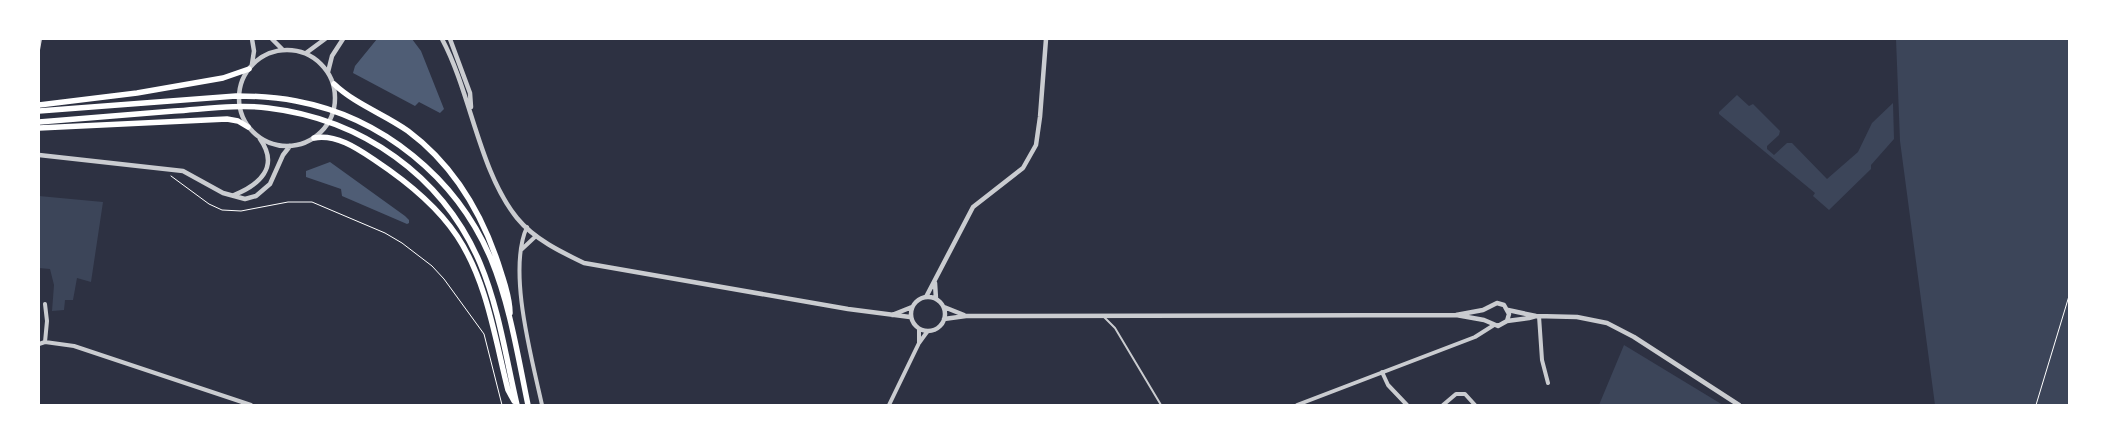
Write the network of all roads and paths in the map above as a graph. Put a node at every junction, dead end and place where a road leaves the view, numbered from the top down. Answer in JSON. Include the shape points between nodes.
{"nodes":[{"id":1,"x":252,"y":39,"type":"edge"},
{"id":2,"x":272,"y":39,"type":"edge"},
{"id":3,"x":325,"y":39,"type":"edge"},
{"id":4,"x":343,"y":39,"type":"edge"},
{"id":5,"x":442,"y":39,"type":"edge"},
{"id":6,"x":450,"y":39,"type":"edge"},
{"id":7,"x":1046,"y":39,"type":"edge"},
{"id":8,"x":282,"y":49,"type":"junction"},
{"id":9,"x":306,"y":53,"type":"junction"},
{"id":10,"x":250,"y":67,"type":"junction"},
{"id":11,"x":328,"y":72,"type":"junction"},
{"id":12,"x":334,"y":84,"type":"junction"},
{"id":13,"x":39,"y":105,"type":"edge"},
{"id":14,"x":39,"y":110,"type":"edge"},
{"id":15,"x":471,"y":113,"type":"junction"},
{"id":16,"x":39,"y":122,"type":"edge"},
{"id":17,"x":248,"y":127,"type":"junction"},
{"id":18,"x":39,"y":128,"type":"edge"},
{"id":19,"x":258,"y":137,"type":"junction"},
{"id":20,"x":314,"y":138,"type":"junction"},
{"id":21,"x":290,"y":146,"type":"junction"},
{"id":22,"x":39,"y":155,"type":"edge"},
{"id":23,"x":170,"y":175,"type":"dead end"},
{"id":24,"x":232,"y":196,"type":"junction"},
{"id":25,"x":526,"y":227,"type":"junction"},
{"id":26,"x":536,"y":236,"type":"junction"},
{"id":27,"x":520,"y":252,"type":"junction"},
{"id":28,"x":934,"y":281,"type":"junction"},
{"id":29,"x":2069,"y":296,"type":"edge"},
{"id":30,"x":926,"y":297,"type":"junction"},
{"id":31,"x":936,"y":299,"type":"junction"},
{"id":32,"x":45,"y":304,"type":"dead end"},
{"id":33,"x":912,"y":307,"type":"junction"},
{"id":34,"x":944,"y":307,"type":"junction"},
{"id":35,"x":1489,"y":308,"type":"junction"},
{"id":36,"x":1508,"y":310,"type":"junction"},
{"id":37,"x":892,"y":315,"type":"junction"},
{"id":38,"x":1103,"y":315,"type":"junction"},
{"id":39,"x":1456,"y":315,"type":"junction"},
{"id":40,"x":966,"y":316,"type":"junction"},
{"id":41,"x":1538,"y":316,"type":"junction"},
{"id":42,"x":910,"y":318,"type":"junction"},
{"id":43,"x":944,"y":319,"type":"junction"},
{"id":44,"x":510,"y":320,"type":"junction"},
{"id":45,"x":1489,"y":321,"type":"junction"},
{"id":46,"x":1507,"y":321,"type":"junction"},
{"id":47,"x":1494,"y":325,"type":"junction"},
{"id":48,"x":919,"y":329,"type":"junction"},
{"id":49,"x":927,"y":332,"type":"junction"},
{"id":50,"x":45,"y":342,"type":"junction"},
{"id":51,"x":919,"y":343,"type":"junction"},
{"id":52,"x":39,"y":344,"type":"edge"},
{"id":53,"x":1382,"y":372,"type":"junction"},
{"id":54,"x":1548,"y":383,"type":"dead end"},
{"id":55,"x":251,"y":405,"type":"edge"},
{"id":56,"x":502,"y":405,"type":"edge"},
{"id":57,"x":517,"y":405,"type":"edge"},
{"id":58,"x":528,"y":405,"type":"edge"},
{"id":59,"x":542,"y":405,"type":"edge"},
{"id":60,"x":889,"y":405,"type":"edge"},
{"id":61,"x":1160,"y":405,"type":"edge"},
{"id":62,"x":1297,"y":405,"type":"edge"},
{"id":63,"x":1407,"y":405,"type":"edge"},
{"id":64,"x":1443,"y":405,"type":"edge"},
{"id":65,"x":1475,"y":405,"type":"edge"},
{"id":66,"x":1739,"y":405,"type":"edge"},
{"id":67,"x":2036,"y":405,"type":"edge"}],
"edges":[{"from":1,"to":10,"type":"street","via":[[254,51]]},
{"from":2,"to":8,"type":"street"},
{"from":3,"to":9,"type":"street"},
{"from":4,"to":11,"type":"street","via":[[332,56]]},
{"from":5,"to":15,"type":"street"},
{"from":6,"to":15,"type":"street","via":[[470,93]]},
{"from":7,"to":28,"type":"street","via":[[1036,145],[1022,168],[973,207]]},
{"from":8,"to":9,"type":"street"},
{"from":8,"to":10,"type":"street","via":[[266,54]]},
{"from":9,"to":11,"type":"street"},
{"from":10,"to":13,"type":"main road","via":[[223,78],[147,92]]},
{"from":10,"to":17,"type":"street","via":[[238,94]]},
{"from":11,"to":12,"type":"street"},
{"from":12,"to":20,"type":"street","via":[[336,103],[332,118]]},
{"from":12,"to":44,"type":"main road","via":[[388,117],[431,150],[464,190],[495,254],[510,302]]},
{"from":14,"to":44,"type":"main road","via":[[236,96],[296,101],[352,118],[400,145],[463,208],[491,259]]},
{"from":15,"to":25,"type":"street","via":[[494,180]]},
{"from":16,"to":57,"type":"main road","via":[[210,108],[266,107],[319,117],[369,139],[417,173],[467,236],[493,299]]},
{"from":17,"to":18,"type":"main road","via":[[227,119]]},
{"from":17,"to":19,"type":"street"},
{"from":19,"to":21,"type":"street","via":[[273,145]]},
{"from":19,"to":24,"type":"street","via":[[265,147],[267,162],[262,177],[250,189]]},
{"from":20,"to":21,"type":"street"},
{"from":20,"to":57,"type":"main road","via":[[325,136],[346,143],[392,172],[431,205],[458,237],[487,304],[508,390]]},
{"from":21,"to":24,"type":"street","via":[[265,190],[245,199]]},
{"from":22,"to":24,"type":"street","via":[[170,168],[183,171]]},
{"from":23,"to":56,"type":"path","via":[[222,210],[241,212],[288,202],[312,202],[386,233],[402,244],[444,279],[484,334]]},
{"from":25,"to":26,"type":"street"},
{"from":25,"to":27,"type":"street"},
{"from":26,"to":27,"type":"street"},
{"from":26,"to":37,"type":"street","via":[[584,263]]},
{"from":27,"to":59,"type":"street","via":[[522,304]]},
{"from":28,"to":30,"type":"street"},
{"from":28,"to":31,"type":"street"},
{"from":29,"to":67,"type":"path"},
{"from":30,"to":31,"type":"street"},
{"from":30,"to":33,"type":"street","via":[[920,298]]},
{"from":31,"to":34,"type":"street"},
{"from":32,"to":50,"type":"street","via":[[48,321]]},
{"from":33,"to":37,"type":"street"},
{"from":33,"to":42,"type":"street"},
{"from":34,"to":40,"type":"street"},
{"from":34,"to":43,"type":"street"},
{"from":35,"to":36,"type":"street","via":[[1497,303]]},
{"from":35,"to":39,"type":"street"},
{"from":35,"to":45,"type":"street","via":[[1486,315]]},
{"from":36,"to":41,"type":"street"},
{"from":36,"to":46,"type":"street"},
{"from":37,"to":42,"type":"street"},
{"from":38,"to":39,"type":"street"},
{"from":38,"to":40,"type":"street"},
{"from":38,"to":61,"type":"lane","via":[[1104,320],[1115,328]]},
{"from":39,"to":45,"type":"street"},
{"from":40,"to":43,"type":"street"},
{"from":41,"to":46,"type":"street"},
{"from":41,"to":54,"type":"street","via":[[1542,360]]},
{"from":41,"to":66,"type":"street","via":[[1577,317],[1607,323]]},
{"from":42,"to":48,"type":"street"},
{"from":43,"to":49,"type":"street","via":[[938,328]]},
{"from":44,"to":58,"type":"main road"},
{"from":45,"to":47,"type":"street"},
{"from":46,"to":47,"type":"street"},
{"from":47,"to":53,"type":"street","via":[[1475,337]]},
{"from":48,"to":49,"type":"street"},
{"from":48,"to":51,"type":"street"},
{"from":49,"to":51,"type":"street"},
{"from":50,"to":52,"type":"street"},
{"from":50,"to":55,"type":"street","via":[[74,346]]},
{"from":51,"to":60,"type":"street"},
{"from":53,"to":62,"type":"street"},
{"from":53,"to":63,"type":"street","via":[[1388,385]]},
{"from":64,"to":65,"type":"street","via":[[1456,394],[1465,394]]}]}
